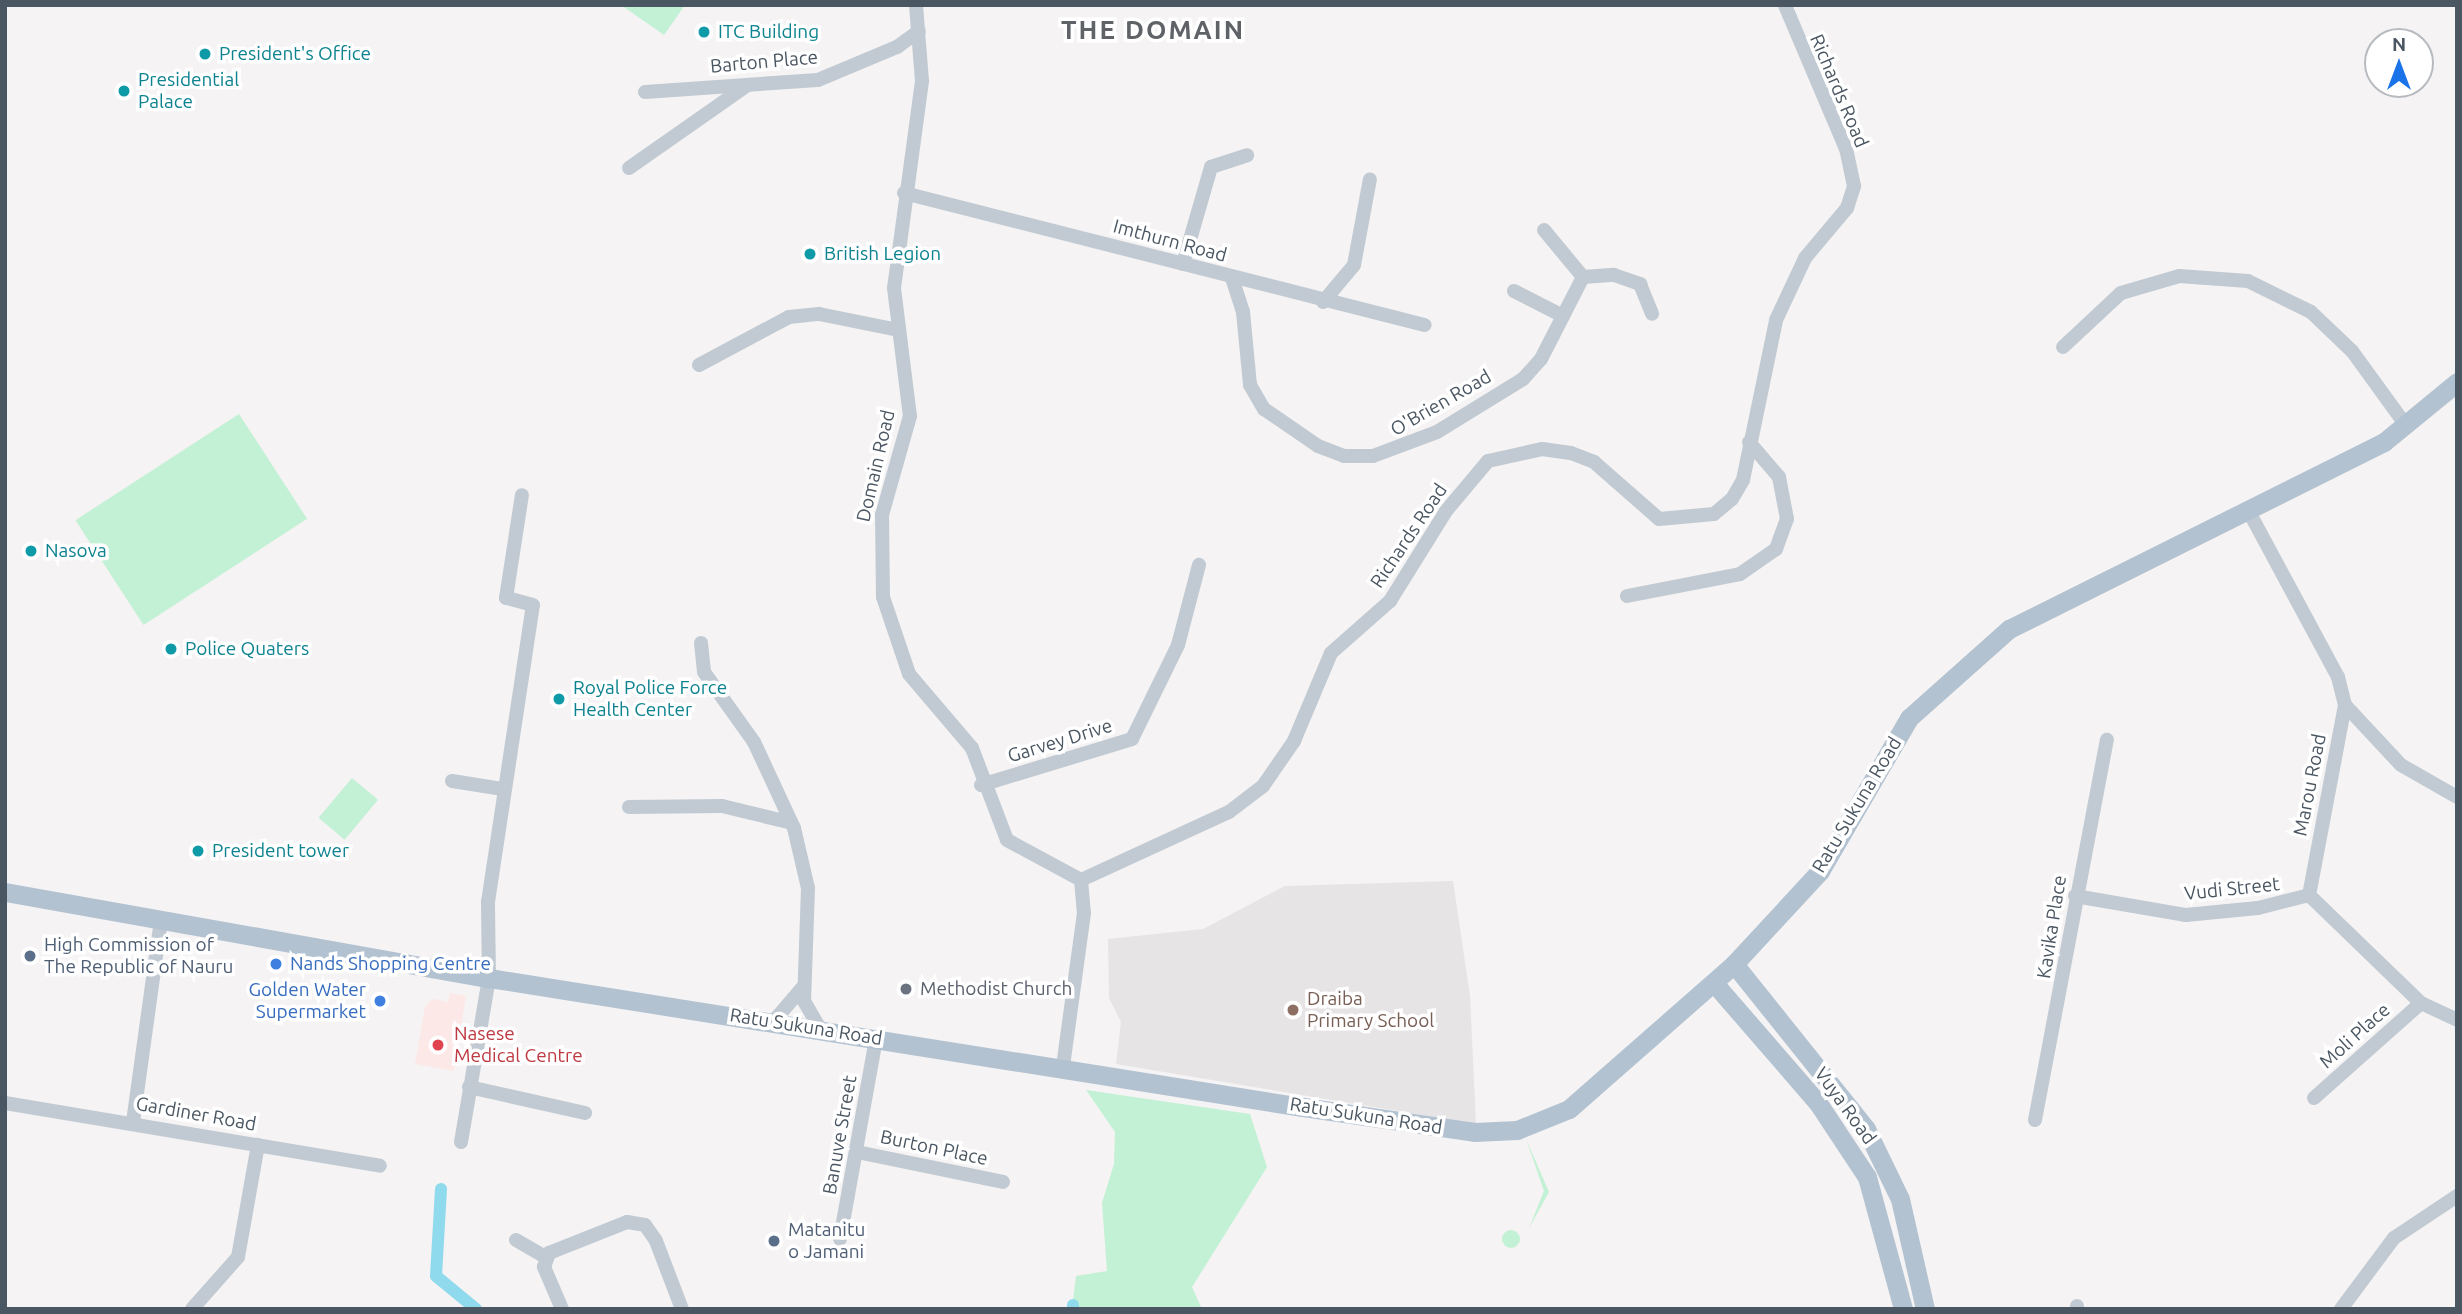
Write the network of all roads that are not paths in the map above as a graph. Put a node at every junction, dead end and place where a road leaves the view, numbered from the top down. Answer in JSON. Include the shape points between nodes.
{"nodes":[{"id":1,"x":916,"y":5,"type":"edge"},
{"id":2,"x":1785,"y":5,"type":"edge"},
{"id":3,"x":919,"y":31,"type":"junction"},
{"id":4,"x":747,"y":85,"type":"junction"},
{"id":5,"x":645,"y":92,"type":"dead end"},
{"id":6,"x":1247,"y":155,"type":"dead end"},
{"id":7,"x":629,"y":168,"type":"dead end"},
{"id":8,"x":1370,"y":180,"type":"dead end"},
{"id":9,"x":904,"y":193,"type":"junction"},
{"id":10,"x":1544,"y":230,"type":"dead end"},
{"id":11,"x":1183,"y":264,"type":"junction"},
{"id":12,"x":1583,"y":277,"type":"junction"},
{"id":13,"x":1232,"y":278,"type":"junction"},
{"id":14,"x":1514,"y":291,"type":"dead end"},
{"id":15,"x":1323,"y":302,"type":"junction"},
{"id":16,"x":1652,"y":314,"type":"dead end"},
{"id":17,"x":1563,"y":316,"type":"junction"},
{"id":18,"x":1425,"y":325,"type":"dead end"},
{"id":19,"x":898,"y":330,"type":"junction"},
{"id":20,"x":2063,"y":347,"type":"dead end"},
{"id":21,"x":699,"y":365,"type":"dead end"},
{"id":22,"x":2457,"y":382,"type":"edge"},
{"id":23,"x":2405,"y":424,"type":"junction"},
{"id":24,"x":1749,"y":442,"type":"junction"},
{"id":25,"x":522,"y":495,"type":"dead end"},
{"id":26,"x":2248,"y":510,"type":"junction"},
{"id":27,"x":1199,"y":565,"type":"dead end"},
{"id":28,"x":1627,"y":596,"type":"dead end"},
{"id":29,"x":701,"y":643,"type":"dead end"},
{"id":30,"x":2345,"y":705,"type":"junction"},
{"id":31,"x":2107,"y":740,"type":"dead end"},
{"id":32,"x":452,"y":782,"type":"dead end"},
{"id":33,"x":981,"y":785,"type":"junction"},
{"id":34,"x":503,"y":789,"type":"junction"},
{"id":35,"x":2457,"y":797,"type":"edge"},
{"id":36,"x":629,"y":807,"type":"dead end"},
{"id":37,"x":788,"y":822,"type":"junction"},
{"id":38,"x":1081,"y":880,"type":"junction"},
{"id":39,"x":5,"y":892,"type":"edge"},
{"id":40,"x":2309,"y":895,"type":"junction"},
{"id":41,"x":2076,"y":896,"type":"junction"},
{"id":42,"x":161,"y":919,"type":"junction"},
{"id":43,"x":1734,"y":964,"type":"junction"},
{"id":44,"x":489,"y":978,"type":"junction"},
{"id":45,"x":1714,"y":983,"type":"junction"},
{"id":46,"x":803,"y":987,"type":"junction"},
{"id":47,"x":2421,"y":1003,"type":"junction"},
{"id":48,"x":2457,"y":1020,"type":"edge"},
{"id":49,"x":773,"y":1022,"type":"junction"},
{"id":50,"x":821,"y":1030,"type":"junction"},
{"id":51,"x":876,"y":1038,"type":"junction"},
{"id":52,"x":1063,"y":1067,"type":"junction"},
{"id":53,"x":470,"y":1087,"type":"junction"},
{"id":54,"x":2315,"y":1098,"type":"dead end"},
{"id":55,"x":5,"y":1103,"type":"edge"},
{"id":56,"x":585,"y":1113,"type":"dead end"},
{"id":57,"x":2035,"y":1120,"type":"dead end"},
{"id":58,"x":133,"y":1122,"type":"junction"},
{"id":59,"x":461,"y":1142,"type":"dead end"},
{"id":60,"x":258,"y":1145,"type":"junction"},
{"id":61,"x":857,"y":1152,"type":"junction"},
{"id":62,"x":380,"y":1166,"type":"dead end"},
{"id":63,"x":1003,"y":1182,"type":"dead end"},
{"id":64,"x":2457,"y":1196,"type":"edge"},
{"id":65,"x":841,"y":1239,"type":"dead end"},
{"id":66,"x":516,"y":1240,"type":"dead end"},
{"id":67,"x":547,"y":1258,"type":"junction"},
{"id":68,"x":192,"y":1309,"type":"edge"},
{"id":69,"x":562,"y":1309,"type":"edge"},
{"id":70,"x":682,"y":1309,"type":"edge"},
{"id":71,"x":1903,"y":1309,"type":"edge"},
{"id":72,"x":1925,"y":1309,"type":"edge"},
{"id":73,"x":2341,"y":1309,"type":"edge"}],
"edges":[{"from":1,"to":3,"type":"street","name":"Domain Road"},
{"from":2,"to":24,"type":"street","name":"Richards Road","via":[[1846,149],[1854,186],[1847,208],[1805,258],[1776,320]]},
{"from":3,"to":4,"type":"street","name":"Barton Place","via":[[897,47],[818,80]]},
{"from":3,"to":9,"type":"street","name":"Domain Road","via":[[922,80]]},
{"from":4,"to":5,"type":"street","name":"Barton Place"},
{"from":4,"to":7,"type":"street"},
{"from":6,"to":11,"type":"street","via":[[1211,167]]},
{"from":8,"to":15,"type":"street","via":[[1354,265]]},
{"from":9,"to":11,"type":"street","name":"Imthurn Road"},
{"from":9,"to":19,"type":"street","name":"Domain Road","via":[[894,288]]},
{"from":10,"to":12,"type":"street"},
{"from":11,"to":13,"type":"street","name":"Imthurn Road"},
{"from":12,"to":16,"type":"street","via":[[1614,275],[1640,284]]},
{"from":12,"to":17,"type":"street","name":"O'Brien Road"},
{"from":13,"to":15,"type":"street","name":"Imthurn Road"},
{"from":13,"to":17,"type":"street","name":"O'Brien Road","via":[[1243,312],[1250,385],[1264,409],[1289,430],[1344,456],[1403,450],[1523,379]]},
{"from":14,"to":17,"type":"street"},
{"from":15,"to":18,"type":"street","name":"Imthurn Road"},
{"from":19,"to":21,"type":"street","via":[[819,314],[789,317]]},
{"from":19,"to":33,"type":"street","name":"Domain Road","via":[[910,416],[882,515],[879,552],[888,626],[909,674],[972,748]]},
{"from":20,"to":23,"type":"street","via":[[2121,293],[2179,276],[2248,281],[2311,312],[2352,351]]},
{"from":22,"to":23,"type":"main road","name":"Ratu Sukuna Road"},
{"from":23,"to":26,"type":"main road","name":"Ratu Sukuna Road","via":[[2384,442]]},
{"from":24,"to":28,"type":"street","via":[[1779,477],[1787,519],[1776,549],[1740,574]]},
{"from":24,"to":38,"type":"street","name":"Richards Road","via":[[1732,499],[1714,514],[1688,521],[1659,519],[1594,462],[1571,453],[1542,449],[1488,461],[1446,511],[1390,601],[1331,653],[1294,741],[1263,786],[1229,812]]},
{"from":25,"to":34,"type":"street","via":[[506,598],[533,605]]},
{"from":26,"to":30,"type":"street","name":"Marou Road","via":[[2338,677]]},
{"from":26,"to":43,"type":"main road","name":"Ratu Sukuna Road","via":[[2009,629],[1930,695],[1909,718],[1820,871]]},
{"from":27,"to":33,"type":"street","name":"Garvey Drive","via":[[1178,645],[1132,739]]},
{"from":29,"to":37,"type":"street","via":[[704,673],[754,742]]},
{"from":30,"to":35,"type":"street","via":[[2401,765]]},
{"from":30,"to":40,"type":"street","name":"Marou Road"},
{"from":31,"to":41,"type":"street","name":"Kavika Place"},
{"from":32,"to":34,"type":"street"},
{"from":33,"to":38,"type":"street","name":"Domain Road","via":[[1007,840]]},
{"from":34,"to":44,"type":"street","via":[[488,902]]},
{"from":36,"to":37,"type":"street","via":[[722,806]]},
{"from":37,"to":46,"type":"street","via":[[808,888]]},
{"from":38,"to":52,"type":"street","via":[[1084,913]]},
{"from":39,"to":42,"type":"main road","name":"Ratu Sukuna Road"},
{"from":40,"to":41,"type":"street","name":"Vudi Street","via":[[2288,904],[2186,915]]},
{"from":40,"to":47,"type":"street"},
{"from":41,"to":57,"type":"street","name":"Kavika Place"},
{"from":42,"to":44,"type":"main road","name":"Ratu Sukuna Road"},
{"from":42,"to":58,"type":"street"},
{"from":43,"to":45,"type":"main road","name":"Ratu Sukuna Road"},
{"from":43,"to":72,"type":"main road","name":"Vuya Road","via":[[1866,1129],[1900,1199]]},
{"from":44,"to":49,"type":"main road","name":"Ratu Sukuna Road"},
{"from":44,"to":53,"type":"street"},
{"from":45,"to":52,"type":"main road","name":"Ratu Sukuna Road","via":[[1569,1109],[1498,1132]]},
{"from":45,"to":71,"type":"main road","name":"Vuya Road","via":[[1818,1103],[1867,1177]]},
{"from":46,"to":49,"type":"street"},
{"from":46,"to":50,"type":"street"},
{"from":47,"to":48,"type":"street"},
{"from":47,"to":54,"type":"street","name":"Moli Place"},
{"from":49,"to":50,"type":"main road","name":"Ratu Sukuna Road"},
{"from":50,"to":51,"type":"main road","name":"Ratu Sukuna Road"},
{"from":51,"to":52,"type":"main road","name":"Ratu Sukuna Road"},
{"from":51,"to":61,"type":"street","name":"Banuve Street"},
{"from":53,"to":56,"type":"street"},
{"from":53,"to":59,"type":"street"},
{"from":55,"to":58,"type":"street","name":"Gardiner Road"},
{"from":58,"to":60,"type":"street","name":"Gardiner Road"},
{"from":60,"to":62,"type":"street","name":"Gardiner Road"},
{"from":60,"to":68,"type":"street","via":[[238,1257]]},
{"from":61,"to":63,"type":"street","name":"Burton Place"},
{"from":61,"to":65,"type":"street","name":"Banuve Street"},
{"from":64,"to":73,"type":"street","via":[[2394,1238]]},
{"from":66,"to":67,"type":"street"},
{"from":67,"to":69,"type":"street","via":[[544,1267]]},
{"from":67,"to":70,"type":"street","via":[[627,1222],[645,1225]]}]}
